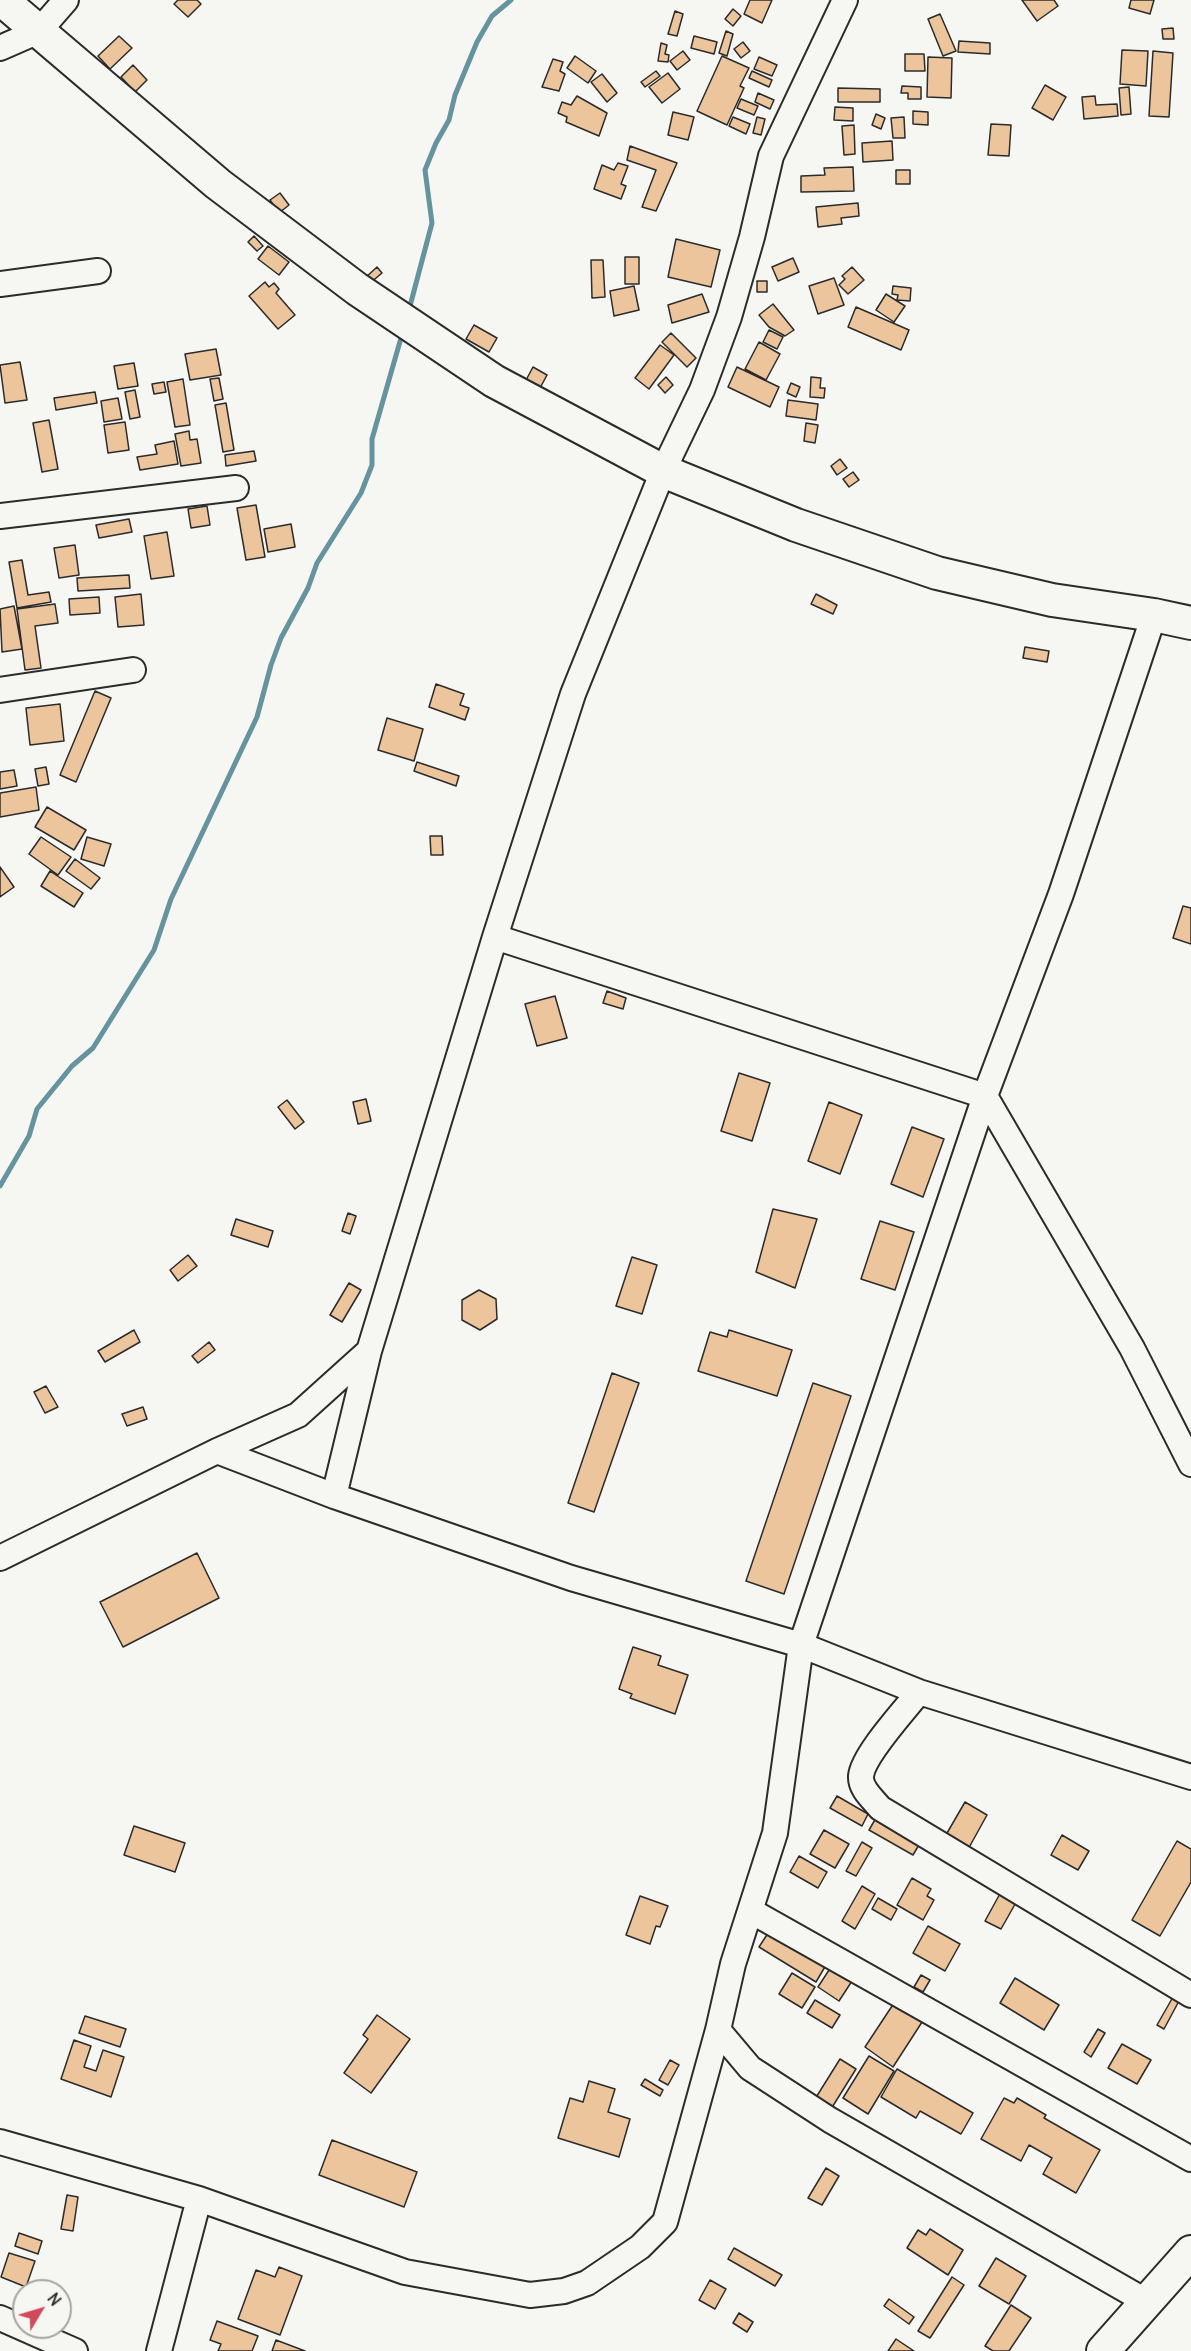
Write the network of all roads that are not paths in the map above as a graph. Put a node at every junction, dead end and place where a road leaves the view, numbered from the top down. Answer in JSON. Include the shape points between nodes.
{"nodes":[{"id":1,"x":2,"y":0,"type":"edge"},
{"id":2,"x":66,"y":0,"type":"edge"},
{"id":3,"x":845,"y":0,"type":"edge"},
{"id":4,"x":39,"y":31,"type":"junction"},
{"id":5,"x":0,"y":48,"type":"edge"},
{"id":6,"x":98,"y":271,"type":"dead end"},
{"id":7,"x":0,"y":284,"type":"edge"},
{"id":8,"x":663,"y":471,"type":"junction"},
{"id":9,"x":236,"y":488,"type":"dead end"},
{"id":10,"x":0,"y":516,"type":"edge"},
{"id":11,"x":1154,"y":615,"type":"junction"},
{"id":12,"x":1191,"y":623,"type":"edge"},
{"id":13,"x":133,"y":670,"type":"dead end"},
{"id":14,"x":0,"y":690,"type":"edge"},
{"id":15,"x":495,"y":937,"type":"junction"},
{"id":16,"x":985,"y":1096,"type":"junction"},
{"id":17,"x":369,"y":1351,"type":"junction"},
{"id":18,"x":218,"y":1451,"type":"junction"},
{"id":19,"x":1191,"y":1464,"type":"edge"},
{"id":20,"x":334,"y":1496,"type":"junction"},
{"id":21,"x":4,"y":1559,"type":"edge"},
{"id":22,"x":801,"y":1645,"type":"junction"},
{"id":23,"x":919,"y":1692,"type":"junction"},
{"id":24,"x":1191,"y":1777,"type":"edge"},
{"id":25,"x":751,"y":1911,"type":"junction"},
{"id":26,"x":1191,"y":1995,"type":"edge"},
{"id":27,"x":718,"y":2030,"type":"junction"},
{"id":28,"x":0,"y":2142,"type":"edge"},
{"id":29,"x":1191,"y":2159,"type":"edge"},
{"id":30,"x":199,"y":2199,"type":"junction"},
{"id":31,"x":1191,"y":2252,"type":"edge"},
{"id":32,"x":1147,"y":2302,"type":"junction"},
{"id":33,"x":0,"y":2318,"type":"edge"},
{"id":34,"x":75,"y":2351,"type":"edge"},
{"id":35,"x":159,"y":2351,"type":"edge"},
{"id":36,"x":1103,"y":2351,"type":"edge"}],
"edges":[{"from":1,"to":4,"type":"main road"},
{"from":2,"to":4,"type":"street"},
{"from":3,"to":8,"type":"street","via":[[771,156],[729,317],[702,390]]},
{"from":4,"to":5,"type":"street"},
{"from":4,"to":8,"type":"main road","via":[[218,184],[357,289],[494,381]]},
{"from":6,"to":7,"type":"street"},
{"from":8,"to":11,"type":"main road","via":[[796,525],[937,573],[1052,600]]},
{"from":8,"to":15,"type":"street","via":[[573,694]]},
{"from":9,"to":10,"type":"street"},
{"from":11,"to":12,"type":"main road"},
{"from":11,"to":16,"type":"street","via":[[1061,894]]},
{"from":13,"to":14,"type":"street"},
{"from":15,"to":16,"type":"street"},
{"from":15,"to":17,"type":"street"},
{"from":16,"to":19,"type":"street","via":[[1132,1348]]},
{"from":16,"to":22,"type":"street"},
{"from":17,"to":18,"type":"street","via":[[298,1415]]},
{"from":17,"to":20,"type":"street"},
{"from":18,"to":20,"type":"street"},
{"from":18,"to":21,"type":"street"},
{"from":20,"to":22,"type":"street","via":[[572,1578]]},
{"from":22,"to":23,"type":"street"},
{"from":22,"to":25,"type":"street","via":[[775,1833]]},
{"from":23,"to":24,"type":"street"},
{"from":23,"to":26,"type":"street","via":[[873,1751],[861,1776],[864,1788],[880,1808]]},
{"from":25,"to":27,"type":"street","via":[[733,1964]]},
{"from":25,"to":29,"type":"street"},
{"from":27,"to":30,"type":"street","via":[[665,2222],[640,2247],[603,2274],[564,2291],[530,2295],[405,2272]]},
{"from":27,"to":32,"type":"street","via":[[750,2068],[830,2120]]},
{"from":28,"to":30,"type":"street"},
{"from":30,"to":35,"type":"street"},
{"from":31,"to":32,"type":"main road"},
{"from":32,"to":36,"type":"main road"},
{"from":33,"to":34,"type":"street"}]}
